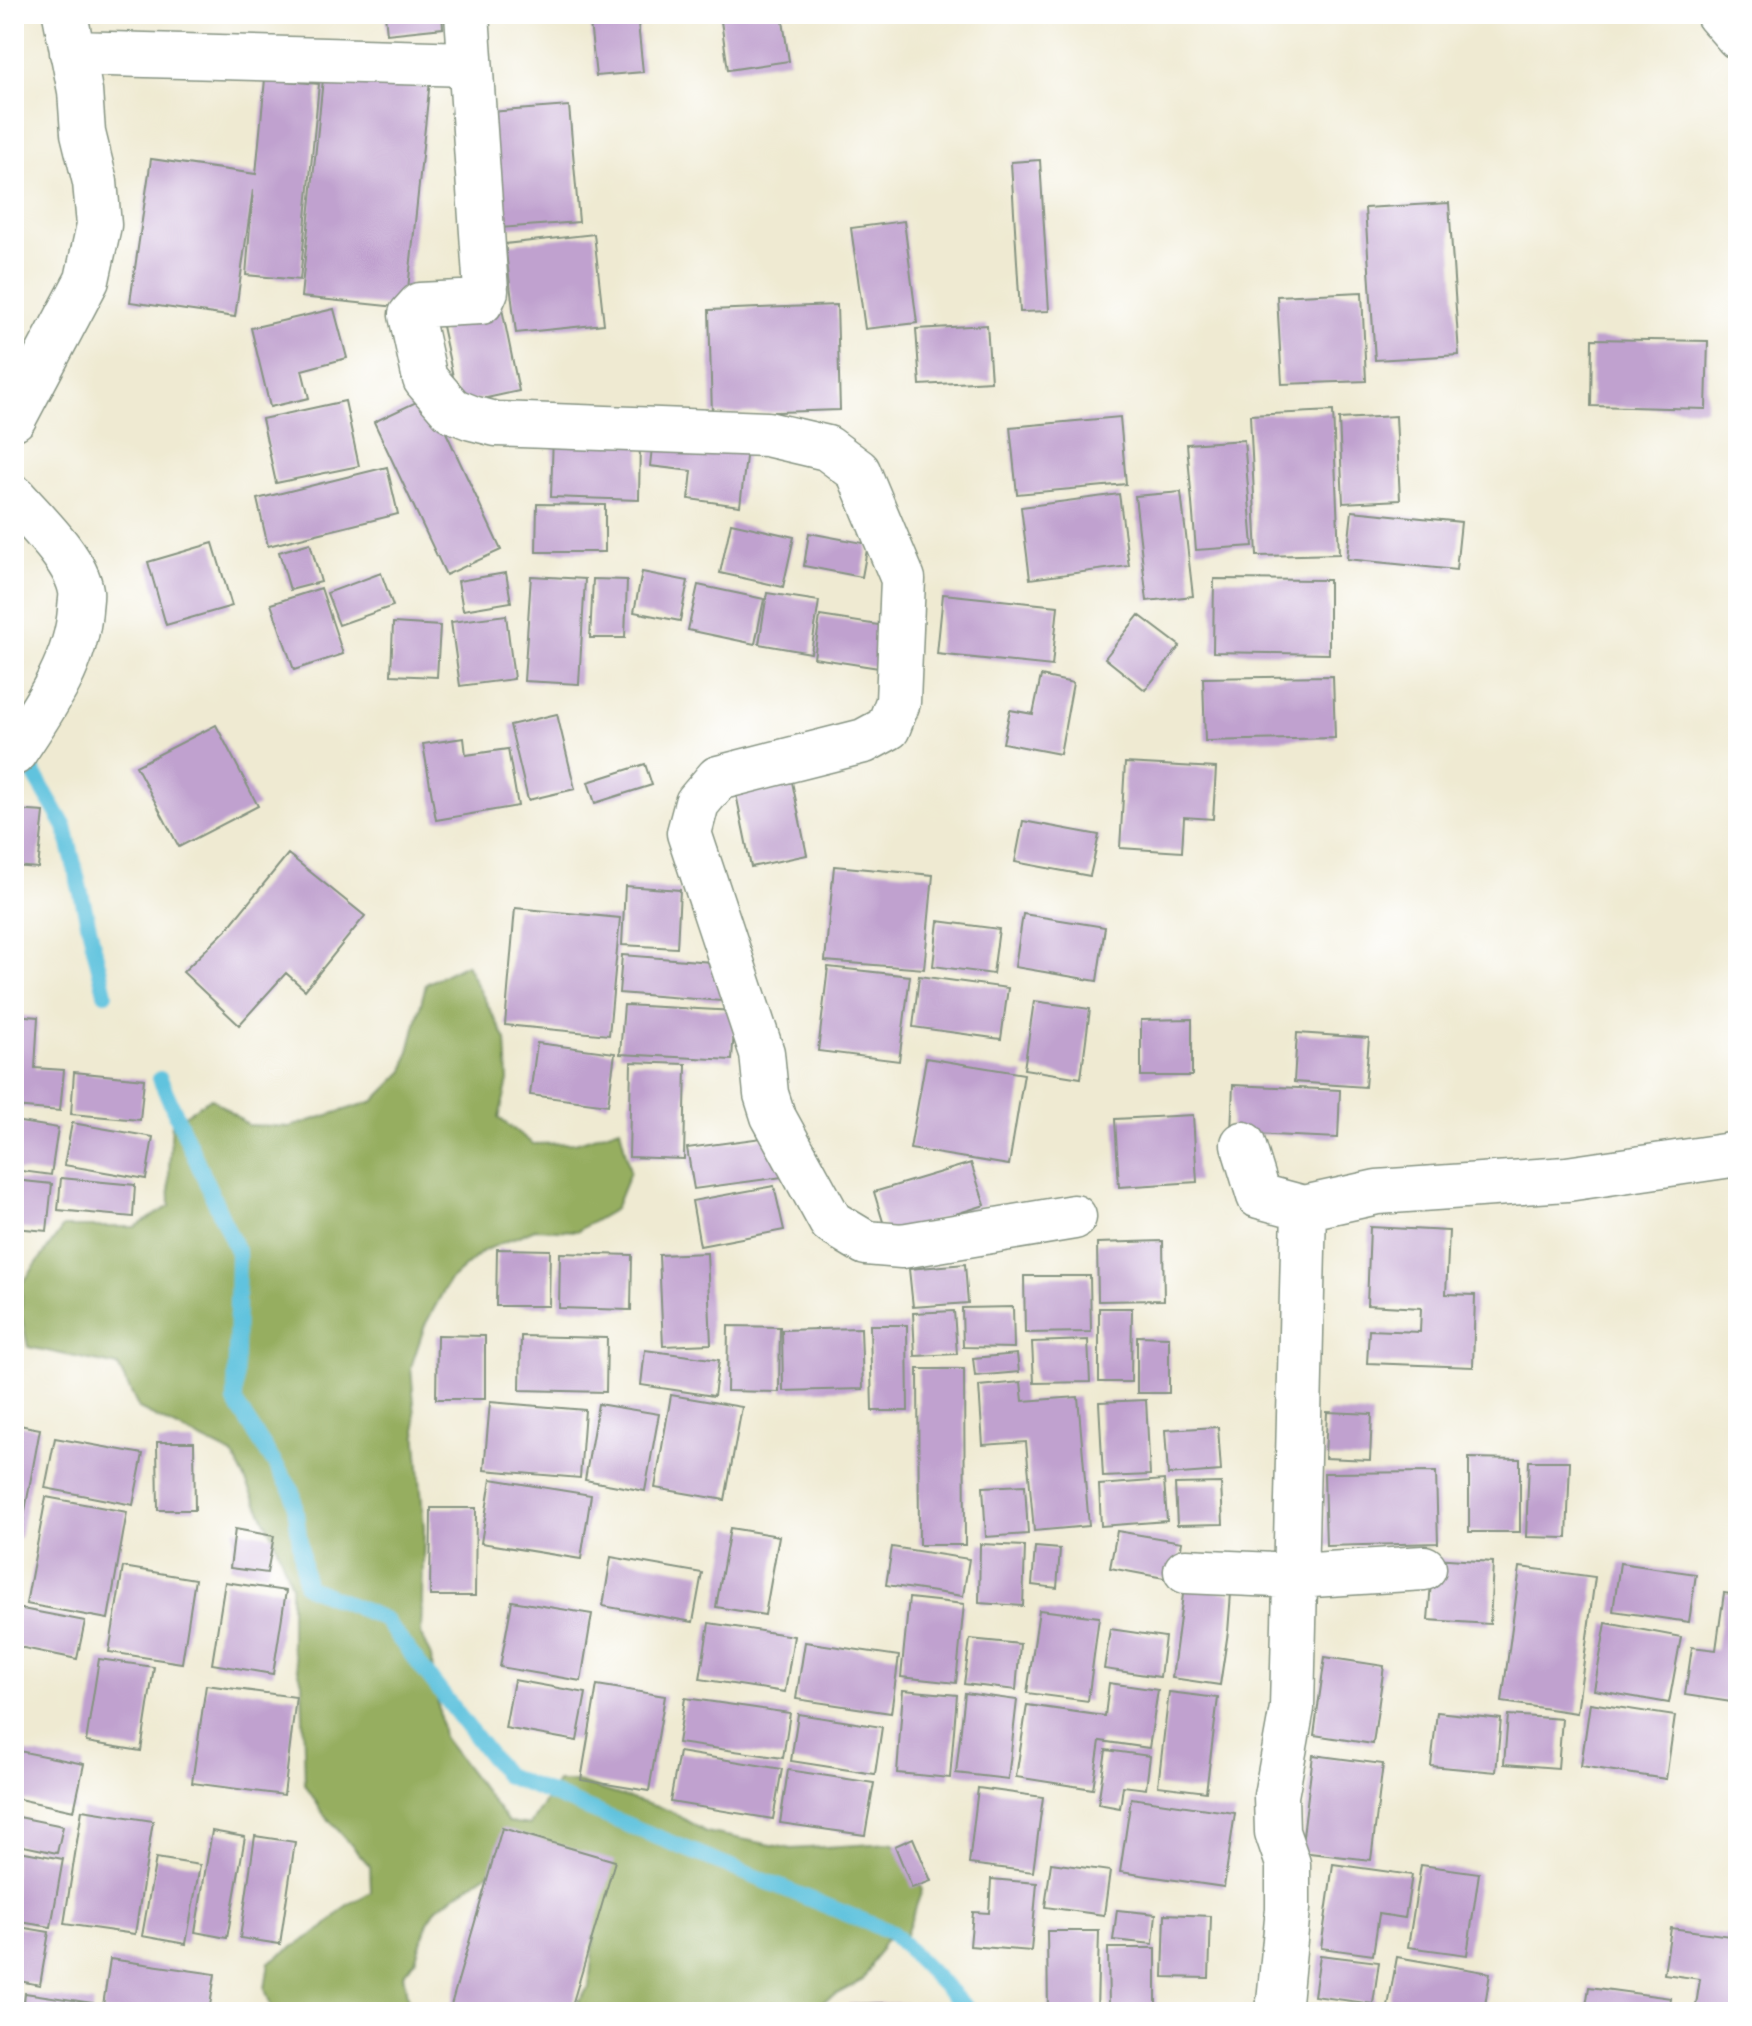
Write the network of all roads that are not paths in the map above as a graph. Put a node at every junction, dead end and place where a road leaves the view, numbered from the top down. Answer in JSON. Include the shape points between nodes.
{"nodes":[{"id":1,"x":467,"y":14,"type":"edge"},
{"id":2,"x":1718,"y":14,"type":"edge"},
{"id":3,"x":68,"y":33,"type":"edge"},
{"id":4,"x":1738,"y":37,"type":"edge"},
{"id":5,"x":469,"y":64,"type":"junction"},
{"id":6,"x":14,"y":418,"type":"edge"},
{"id":7,"x":14,"y":497,"type":"edge"},
{"id":8,"x":14,"y":753,"type":"edge"},
{"id":9,"x":1243,"y":1144,"type":"dead end"},
{"id":10,"x":1738,"y":1154,"type":"edge"},
{"id":11,"x":1304,"y":1208,"type":"junction"},
{"id":12,"x":1074,"y":1217,"type":"dead end"},
{"id":13,"x":1424,"y":1568,"type":"dead end"},
{"id":14,"x":1186,"y":1571,"type":"dead end"},
{"id":15,"x":1296,"y":1576,"type":"junction"},
{"id":16,"x":1278,"y":2012,"type":"edge"}],
"edges":[{"from":1,"to":5,"type":"street"},
{"from":2,"to":4,"type":"street"},
{"from":3,"to":5,"type":"street"},
{"from":3,"to":6,"type":"street","via":[[99,225],[87,280]]},
{"from":5,"to":12,"type":"street","via":[[486,291],[481,302],[420,305],[414,310],[425,379],[452,410],[496,424],[767,434],[827,448],[858,471],[903,579],[898,702],[888,728],[864,741],[718,778],[697,803],[689,833],[762,1053],[770,1105],[802,1171],[831,1222],[866,1243],[902,1246]]},
{"from":7,"to":8,"type":"street","via":[[66,558],[81,591],[71,651],[48,702]]},
{"from":9,"to":11,"type":"street","via":[[1259,1196]]},
{"from":10,"to":11,"type":"street","via":[[1567,1179],[1377,1192]]},
{"from":11,"to":15,"type":"street"},
{"from":13,"to":15,"type":"street"},
{"from":14,"to":15,"type":"street"},
{"from":15,"to":16,"type":"street","via":[[1292,1708],[1276,1796],[1277,1832],[1288,1864]]}]}
